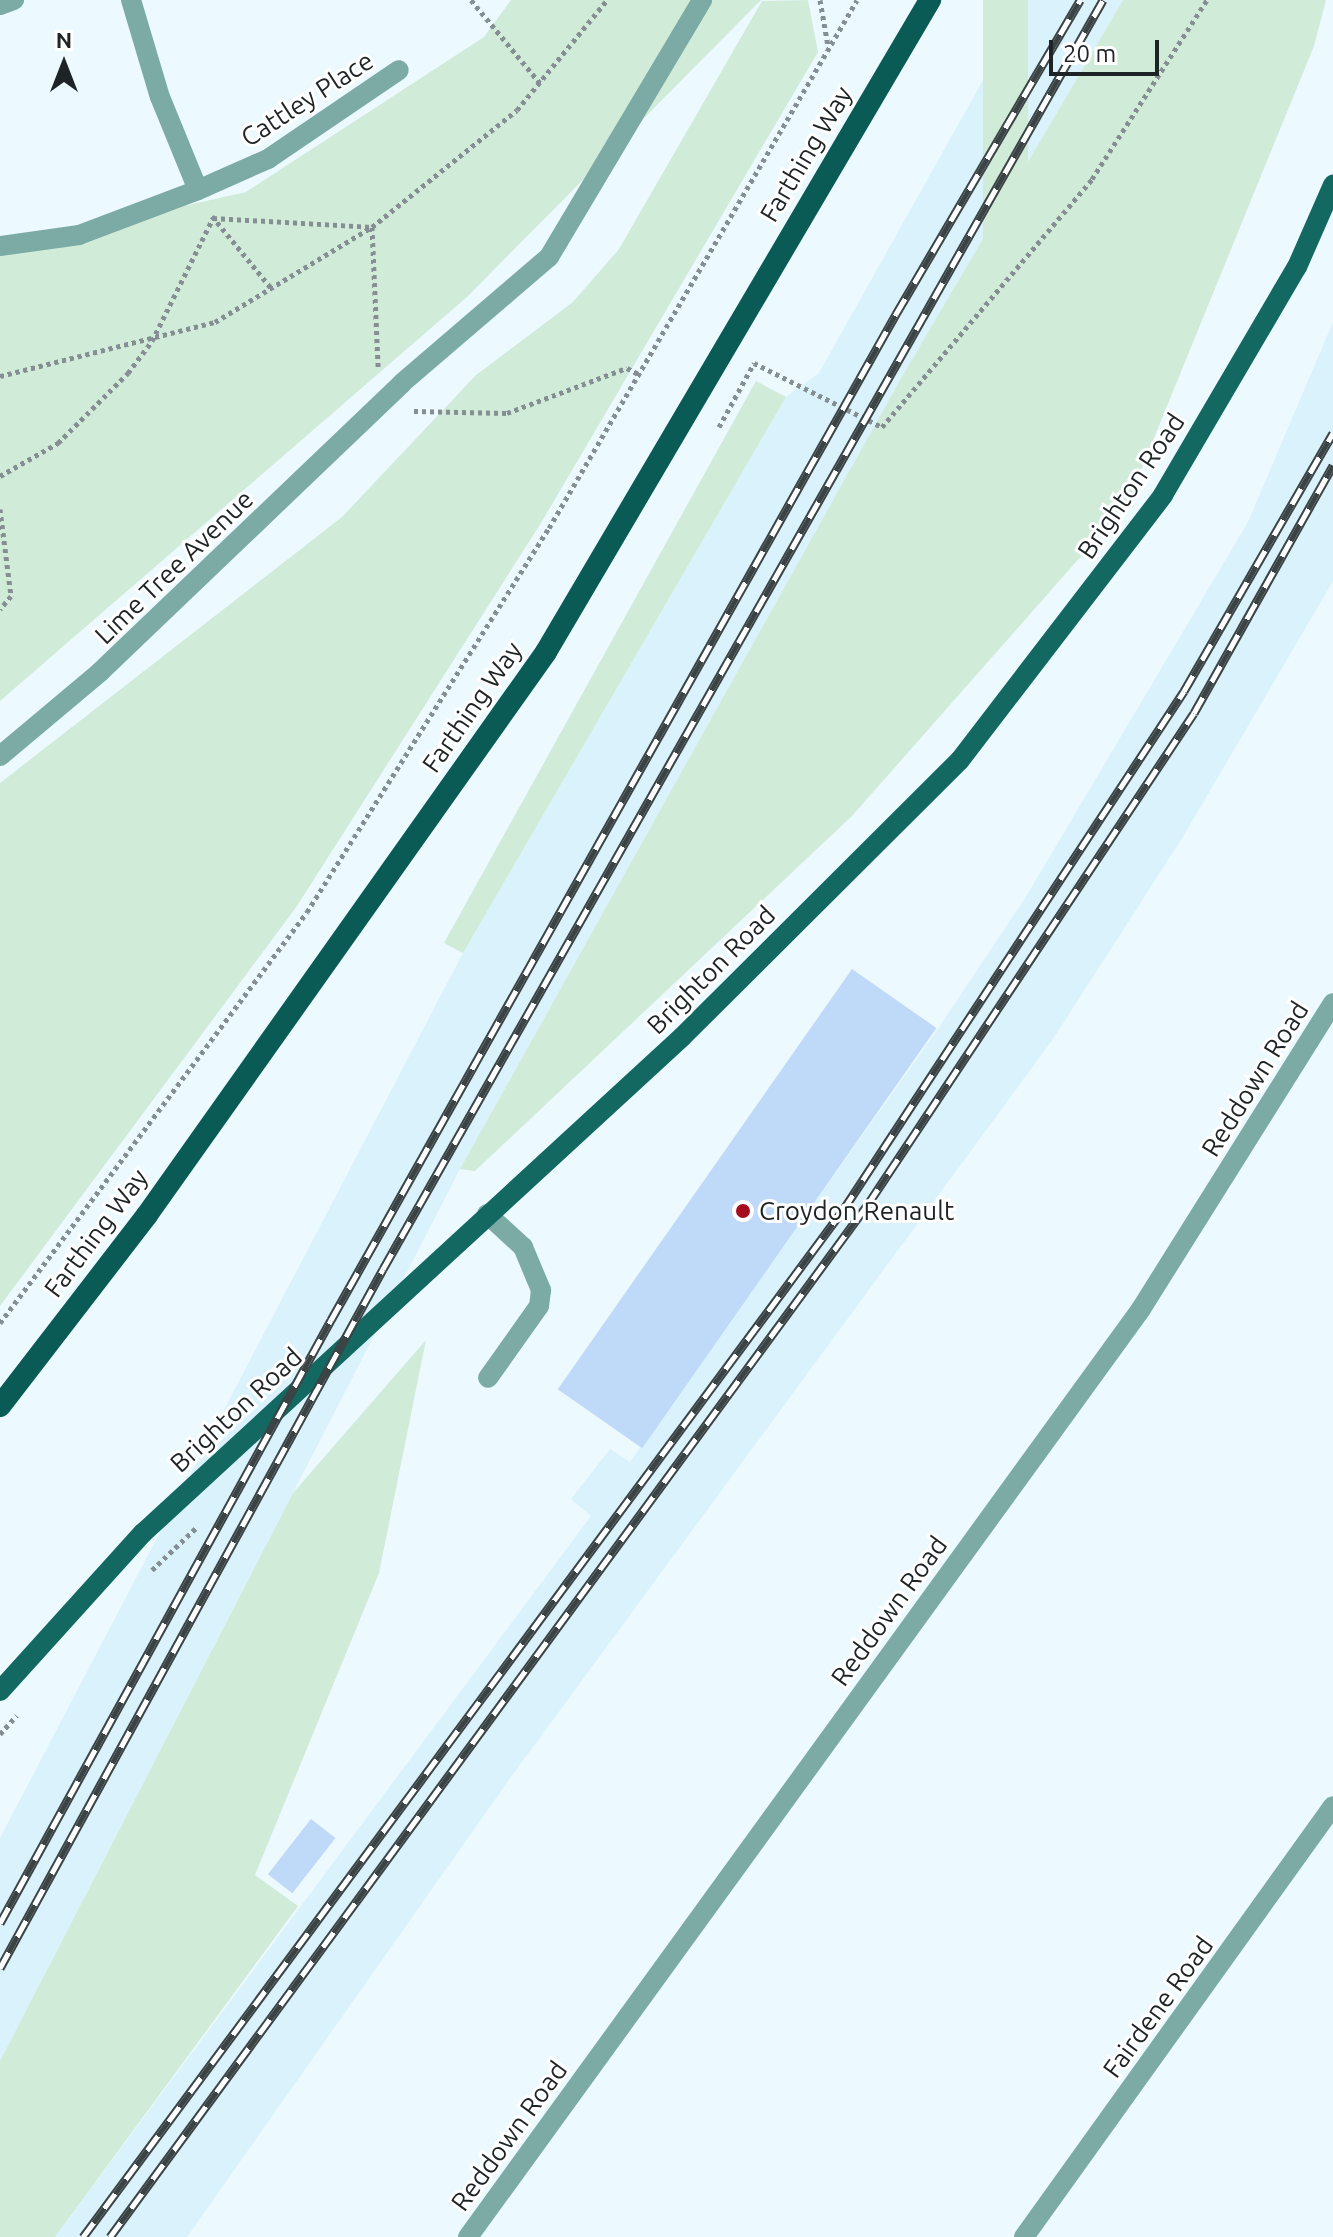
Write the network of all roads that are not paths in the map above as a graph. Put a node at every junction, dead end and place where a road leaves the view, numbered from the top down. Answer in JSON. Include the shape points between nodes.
{"nodes":[{"id":1,"x":14,"y":0,"type":"edge"},
{"id":2,"x":131,"y":0,"type":"edge"},
{"id":3,"x":702,"y":0,"type":"edge"},
{"id":4,"x":930,"y":0,"type":"edge"},
{"id":5,"x":0,"y":5,"type":"edge"},
{"id":6,"x":399,"y":70,"type":"dead end"},
{"id":7,"x":1333,"y":187,"type":"edge"},
{"id":8,"x":198,"y":190,"type":"junction"},
{"id":9,"x":0,"y":246,"type":"edge"},
{"id":10,"x":0,"y":756,"type":"edge"},
{"id":11,"x":1333,"y":1003,"type":"edge"},
{"id":12,"x":487,"y":1214,"type":"junction"},
{"id":13,"x":488,"y":1378,"type":"dead end"},
{"id":14,"x":0,"y":1406,"type":"edge"},
{"id":15,"x":0,"y":1691,"type":"edge"},
{"id":16,"x":1333,"y":1806,"type":"edge"},
{"id":17,"x":468,"y":2237,"type":"edge"},
{"id":18,"x":1024,"y":2237,"type":"edge"}],
"edges":[{"from":1,"to":5,"type":"street"},
{"from":2,"to":8,"type":"street","via":[[160,97]]},
{"from":3,"to":10,"type":"street","name":"Lime Tree Avenue","via":[[549,257],[402,383],[380,411],[100,672]]},
{"from":4,"to":14,"type":"highway","name":"Farthing Way","via":[[546,652],[147,1215]]},
{"from":6,"to":8,"type":"street","name":"Cattley Place","via":[[268,159]]},
{"from":7,"to":12,"type":"main road","name":"Brighton Road","via":[[1290,279],[1163,495],[960,760],[682,1037]]},
{"from":8,"to":9,"type":"street","name":"Cattley Place","via":[[79,235]]},
{"from":11,"to":17,"type":"street","name":"Reddown Road","via":[[1141,1309]]},
{"from":12,"to":13,"type":"street","via":[[523,1247],[541,1290],[539,1306]]},
{"from":12,"to":15,"type":"main road","name":"Brighton Road","via":[[143,1533]]},
{"from":16,"to":18,"type":"street","name":"Fairdene Road"}]}
